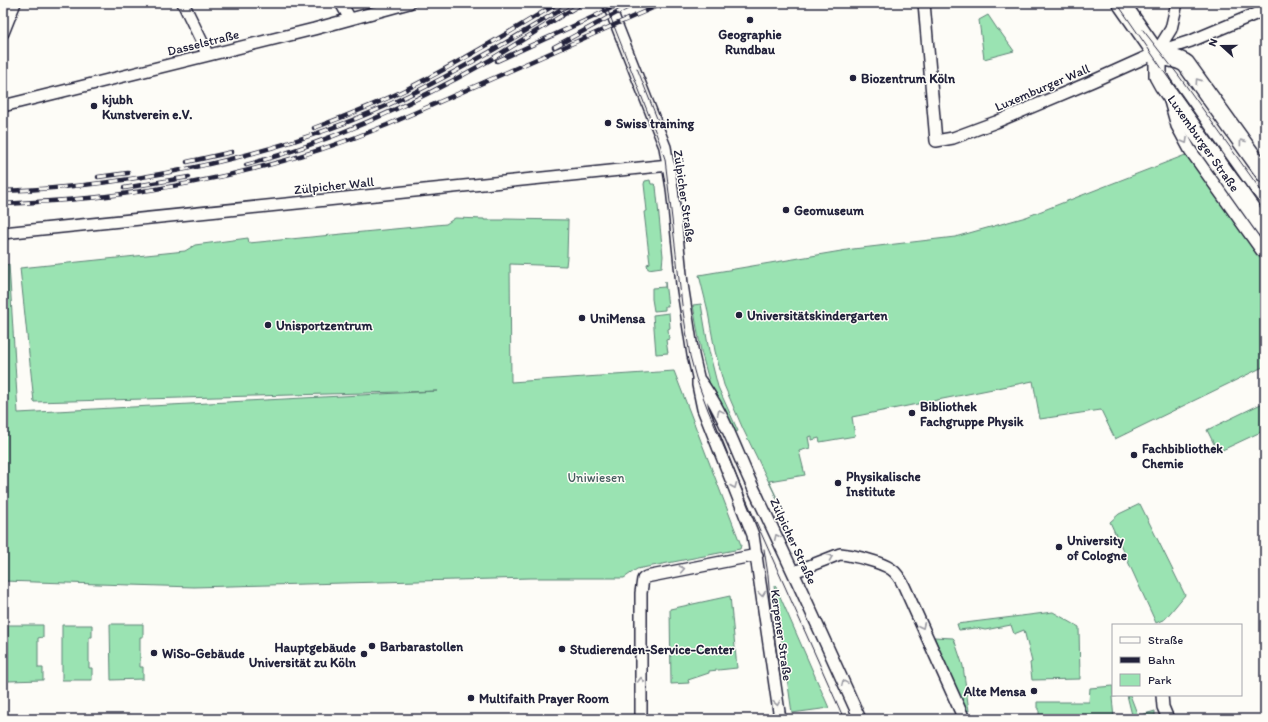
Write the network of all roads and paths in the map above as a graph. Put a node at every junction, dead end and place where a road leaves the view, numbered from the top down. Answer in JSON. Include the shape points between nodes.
{"nodes":[{"id":1,"x":15,"y":3,"type":"edge"},
{"id":2,"x":183,"y":3,"type":"edge"},
{"id":3,"x":341,"y":3,"type":"edge"},
{"id":4,"x":409,"y":3,"type":"edge"},
{"id":5,"x":608,"y":3,"type":"edge"},
{"id":6,"x":924,"y":3,"type":"edge"},
{"id":7,"x":1121,"y":3,"type":"edge"},
{"id":8,"x":1177,"y":3,"type":"edge"},
{"id":9,"x":1265,"y":10,"type":"edge"},
{"id":10,"x":350,"y":20,"type":"junction"},
{"id":11,"x":3,"y":33,"type":"edge"},
{"id":12,"x":1156,"y":53,"type":"junction"},
{"id":13,"x":207,"y":55,"type":"junction"},
{"id":14,"x":1167,"y":91,"type":"junction"},
{"id":15,"x":3,"y":106,"type":"edge"},
{"id":16,"x":669,"y":165,"type":"junction"},
{"id":17,"x":1265,"y":174,"type":"edge"},
{"id":18,"x":1265,"y":229,"type":"edge"},
{"id":19,"x":3,"y":233,"type":"edge"},
{"id":20,"x":1262,"y":251,"type":"dead end"},
{"id":21,"x":698,"y":378,"type":"junction"},
{"id":22,"x":757,"y":555,"type":"junction"},
{"id":23,"x":794,"y":572,"type":"junction"},
{"id":24,"x":1162,"y":696,"type":"edge"},
{"id":25,"x":641,"y":719,"type":"edge"},
{"id":26,"x":780,"y":719,"type":"edge"},
{"id":27,"x":860,"y":719,"type":"edge"},
{"id":28,"x":964,"y":719,"type":"edge"},
{"id":29,"x":1168,"y":719,"type":"edge"}],
"edges":[{"from":1,"to":11,"type":"street"},
{"from":2,"to":13,"type":"street"},
{"from":3,"to":10,"type":"street"},
{"from":4,"to":10,"type":"street","name":"Dasselstraße"},
{"from":5,"to":16,"type":"street","name":"Zülpicher Straße","via":[[657,127]]},
{"from":6,"to":12,"type":"street","name":"Luxemburger Wall","via":[[936,141],[953,138],[996,122]]},
{"from":7,"to":12,"type":"main road","name":"Luxemburger Straße"},
{"from":8,"to":12,"type":"street","via":[[1171,29]]},
{"from":9,"to":12,"type":"street","name":"Luxemburger Wall"},
{"from":10,"to":13,"type":"street","name":"Dasselstraße"},
{"from":12,"to":14,"type":"main road","name":"Luxemburger Straße","via":[[1158,76]]},
{"from":17,"to":12,"type":"main road","one_way":true,"via":[[1186,64],[1180,59]]},
{"from":13,"to":15,"type":"street","name":"Dasselstraße"},
{"from":14,"to":18,"type":"main road","name":"Luxemburger Straße"},
{"from":14,"to":20,"type":"street","one_way":true,"via":[[1183,138]]},
{"from":16,"to":19,"type":"street","name":"Zülpicher Wall"},
{"from":16,"to":21,"type":"street","name":"Zülpicher Straße","via":[[682,284]]},
{"from":21,"to":22,"type":"street","name":"Zülpicher Straße","one_way":true,"via":[[703,409],[750,524]]},
{"from":23,"to":21,"type":"street","name":"Zülpicher Straße","one_way":true,"via":[[715,402]]},
{"from":25,"to":22,"type":"street","one_way":true,"via":[[643,579],[646,576]]},
{"from":22,"to":26,"type":"street","name":"Kerpener Straße","one_way":true},
{"from":27,"to":23,"type":"street","name":"Zülpicher Straße","one_way":true},
{"from":23,"to":28,"type":"street","one_way":true,"via":[[840,554],[882,564],[895,572],[904,586]]},
{"from":24,"to":29,"type":"street"}]}
